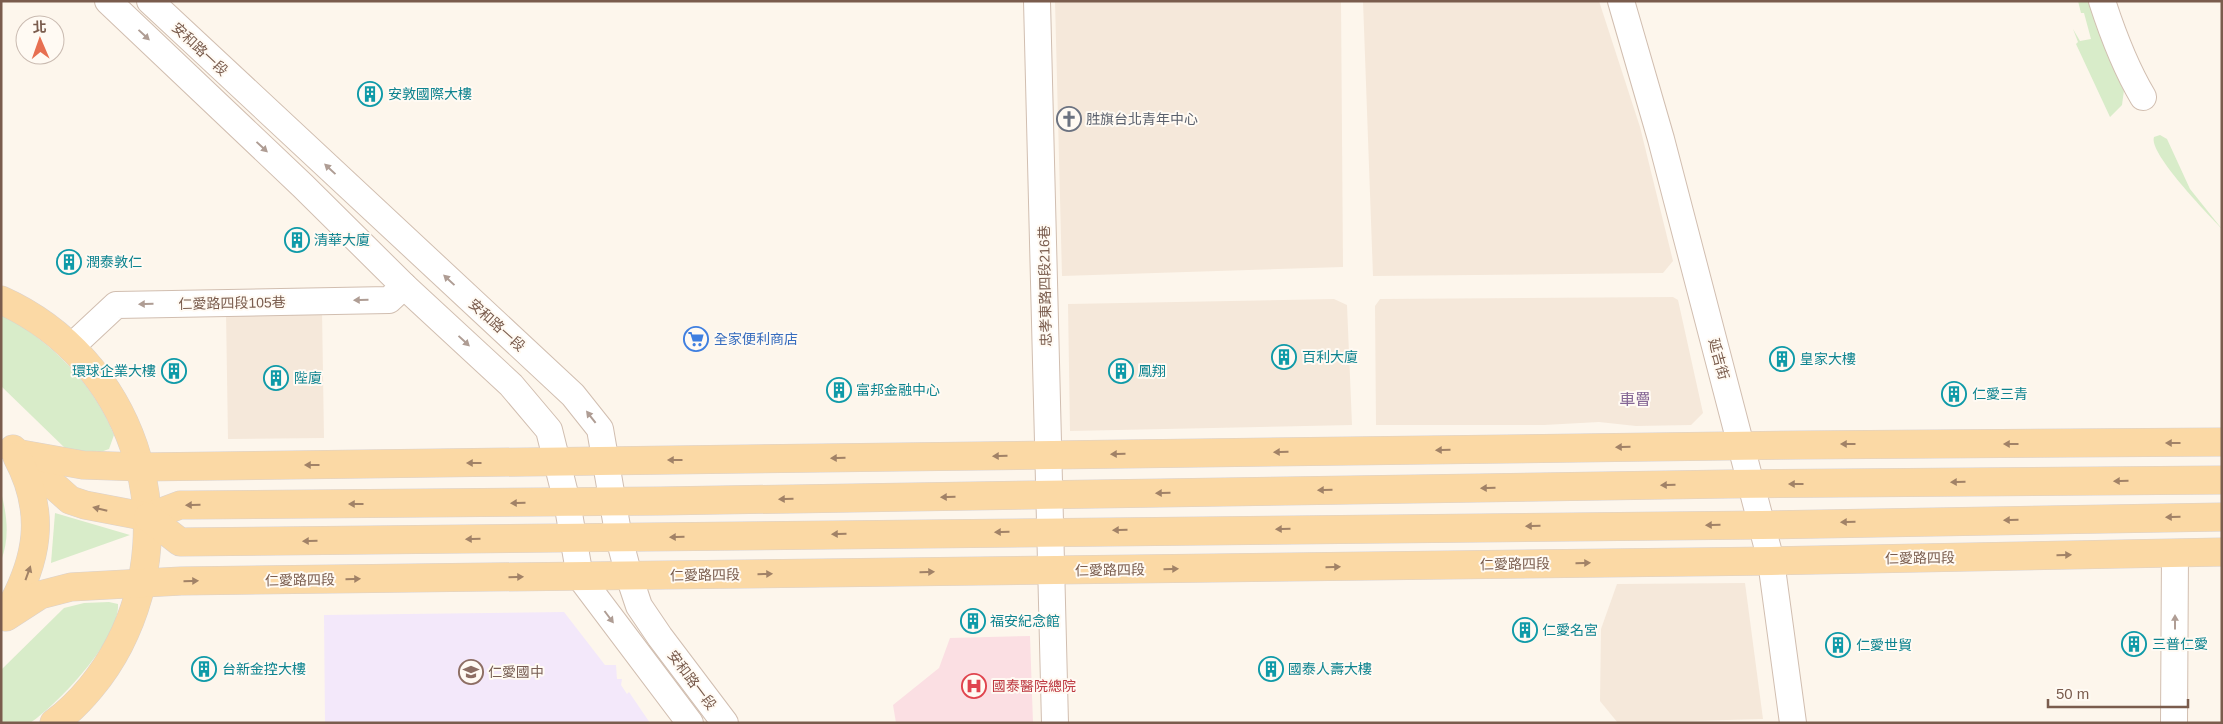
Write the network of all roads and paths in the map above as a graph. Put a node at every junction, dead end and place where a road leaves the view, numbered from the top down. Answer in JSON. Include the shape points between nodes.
{"nodes":[{"id":1,"x":108,"y":1,"type":"edge"},
{"id":2,"x":150,"y":1,"type":"edge"},
{"id":3,"x":1037,"y":1,"type":"edge"},
{"id":4,"x":1620,"y":1,"type":"edge"},
{"id":5,"x":2102,"y":1,"type":"edge"},
{"id":6,"x":2143,"y":97,"type":"dead end"},
{"id":7,"x":404,"y":286,"type":"junction"},
{"id":8,"x":1,"y":300,"type":"edge"},
{"id":9,"x":71,"y":347,"type":"junction"},
{"id":10,"x":2222,"y":442,"type":"edge"},
{"id":11,"x":11,"y":446,"type":"edge"},
{"id":12,"x":1742,"y":446,"type":"junction"},
{"id":13,"x":1049,"y":456,"type":"junction"},
{"id":14,"x":558,"y":462,"type":"junction"},
{"id":15,"x":607,"y":462,"type":"junction"},
{"id":16,"x":141,"y":467,"type":"junction"},
{"id":17,"x":2222,"y":480,"type":"edge"},
{"id":18,"x":1751,"y":484,"type":"junction"},
{"id":19,"x":1050,"y":495,"type":"junction"},
{"id":20,"x":614,"y":501,"type":"junction"},
{"id":21,"x":567,"y":502,"type":"junction"},
{"id":22,"x":2222,"y":516,"type":"edge"},
{"id":23,"x":148,"y":517,"type":"junction"},
{"id":24,"x":1761,"y":525,"type":"junction"},
{"id":25,"x":1050,"y":531,"type":"junction"},
{"id":26,"x":574,"y":538,"type":"junction"},
{"id":27,"x":619,"y":538,"type":"junction"},
{"id":28,"x":2222,"y":552,"type":"edge"},
{"id":29,"x":2175,"y":553,"type":"junction"},
{"id":30,"x":1771,"y":561,"type":"junction"},
{"id":31,"x":1052,"y":570,"type":"junction"},
{"id":32,"x":628,"y":576,"type":"junction"},
{"id":33,"x":580,"y":577,"type":"junction"},
{"id":34,"x":142,"y":583,"type":"junction"},
{"id":35,"x":4,"y":619,"type":"edge"},
{"id":36,"x":54,"y":723,"type":"edge"},
{"id":37,"x":690,"y":723,"type":"edge"},
{"id":38,"x":725,"y":723,"type":"edge"},
{"id":39,"x":1055,"y":723,"type":"edge"},
{"id":40,"x":1793,"y":723,"type":"edge"},
{"id":41,"x":2174,"y":723,"type":"edge"}],
"edges":[{"from":1,"to":7,"type":"street","name":"安和路一段","one_way":true},
{"from":15,"to":2,"type":"street","name":"安和路一段","one_way":true,"via":[[600,429],[574,395]]},
{"from":3,"to":13,"type":"street","name":"忠孝東路四段216巷"},
{"from":4,"to":12,"type":"street","name":"延吉街","via":[[1661,139]]},
{"from":5,"to":6,"type":"street","via":[[2130,76]]},
{"from":7,"to":9,"type":"street","name":"仁愛路四段105巷","one_way":true,"via":[[389,300],[116,305]]},
{"from":7,"to":14,"type":"street","name":"安和路一段","one_way":true,"via":[[512,385],[549,430]]},
{"from":8,"to":9,"type":"main road","via":[[45,325]]},
{"from":9,"to":16,"type":"main road","via":[[95,373],[114,402],[130,434]]},
{"from":10,"to":12,"type":"main road","one_way":true},
{"from":11,"to":16,"type":"main road","via":[[83,465]]},
{"from":23,"to":11,"type":"main road","one_way":true,"via":[[70,500]]},
{"from":35,"to":11,"type":"main road","one_way":true,"via":[[28,575],[35,543],[36,518],[32,494]]},
{"from":12,"to":13,"type":"main road","one_way":true},
{"from":12,"to":18,"type":"street","name":"延吉街"},
{"from":13,"to":15,"type":"main road","one_way":true},
{"from":13,"to":19,"type":"street","name":"忠孝東路四段216巷"},
{"from":14,"to":15,"type":"main road"},
{"from":14,"to":16,"type":"main road","one_way":true},
{"from":14,"to":21,"type":"street","name":"安和路一段"},
{"from":15,"to":20,"type":"street","name":"安和路一段"},
{"from":16,"to":23,"type":"main road"},
{"from":17,"to":18,"type":"main road","one_way":true},
{"from":18,"to":19,"type":"main road","one_way":true},
{"from":18,"to":24,"type":"street","name":"延吉街"},
{"from":19,"to":20,"type":"main road","one_way":true},
{"from":19,"to":25,"type":"street","name":"忠孝東路四段216巷"},
{"from":20,"to":21,"type":"main road"},
{"from":20,"to":27,"type":"street","name":"安和路一段"},
{"from":21,"to":23,"type":"main road","one_way":true,"via":[[180,505]]},
{"from":21,"to":26,"type":"street","name":"安和路一段"},
{"from":22,"to":24,"type":"main road","one_way":true},
{"from":26,"to":23,"type":"main road","one_way":true,"via":[[180,542]]},
{"from":23,"to":34,"type":"main road"},
{"from":24,"to":25,"type":"main road","one_way":true},
{"from":24,"to":30,"type":"street","name":"延吉街"},
{"from":25,"to":27,"type":"main road","one_way":true},
{"from":25,"to":31,"type":"street","name":"忠孝東路四段216巷"},
{"from":26,"to":27,"type":"main road"},
{"from":26,"to":33,"type":"street","name":"安和路一段"},
{"from":27,"to":32,"type":"street","name":"安和路一段"},
{"from":28,"to":29,"type":"main road","name":"仁愛路四段"},
{"from":30,"to":29,"type":"main road","name":"仁愛路四段","one_way":true},
{"from":41,"to":29,"type":"street","one_way":true},
{"from":31,"to":30,"type":"main road","name":"仁愛路四段","one_way":true},
{"from":30,"to":40,"type":"street","name":"延吉街"},
{"from":32,"to":31,"type":"main road","name":"仁愛路四段","one_way":true},
{"from":31,"to":39,"type":"street","name":"忠孝東路四段216巷"},
{"from":32,"to":33,"type":"main road","name":"仁愛路四段"},
{"from":32,"to":38,"type":"street","name":"安和路一段","via":[[639,606]]},
{"from":34,"to":33,"type":"main road","name":"仁愛路四段","one_way":true},
{"from":33,"to":37,"type":"street","name":"安和路一段","one_way":true},
{"from":34,"to":35,"type":"main road","name":"仁愛路四段","via":[[71,587],[40,595]]},
{"from":34,"to":36,"type":"main road","via":[[135,608],[113,656],[82,698]]}]}
